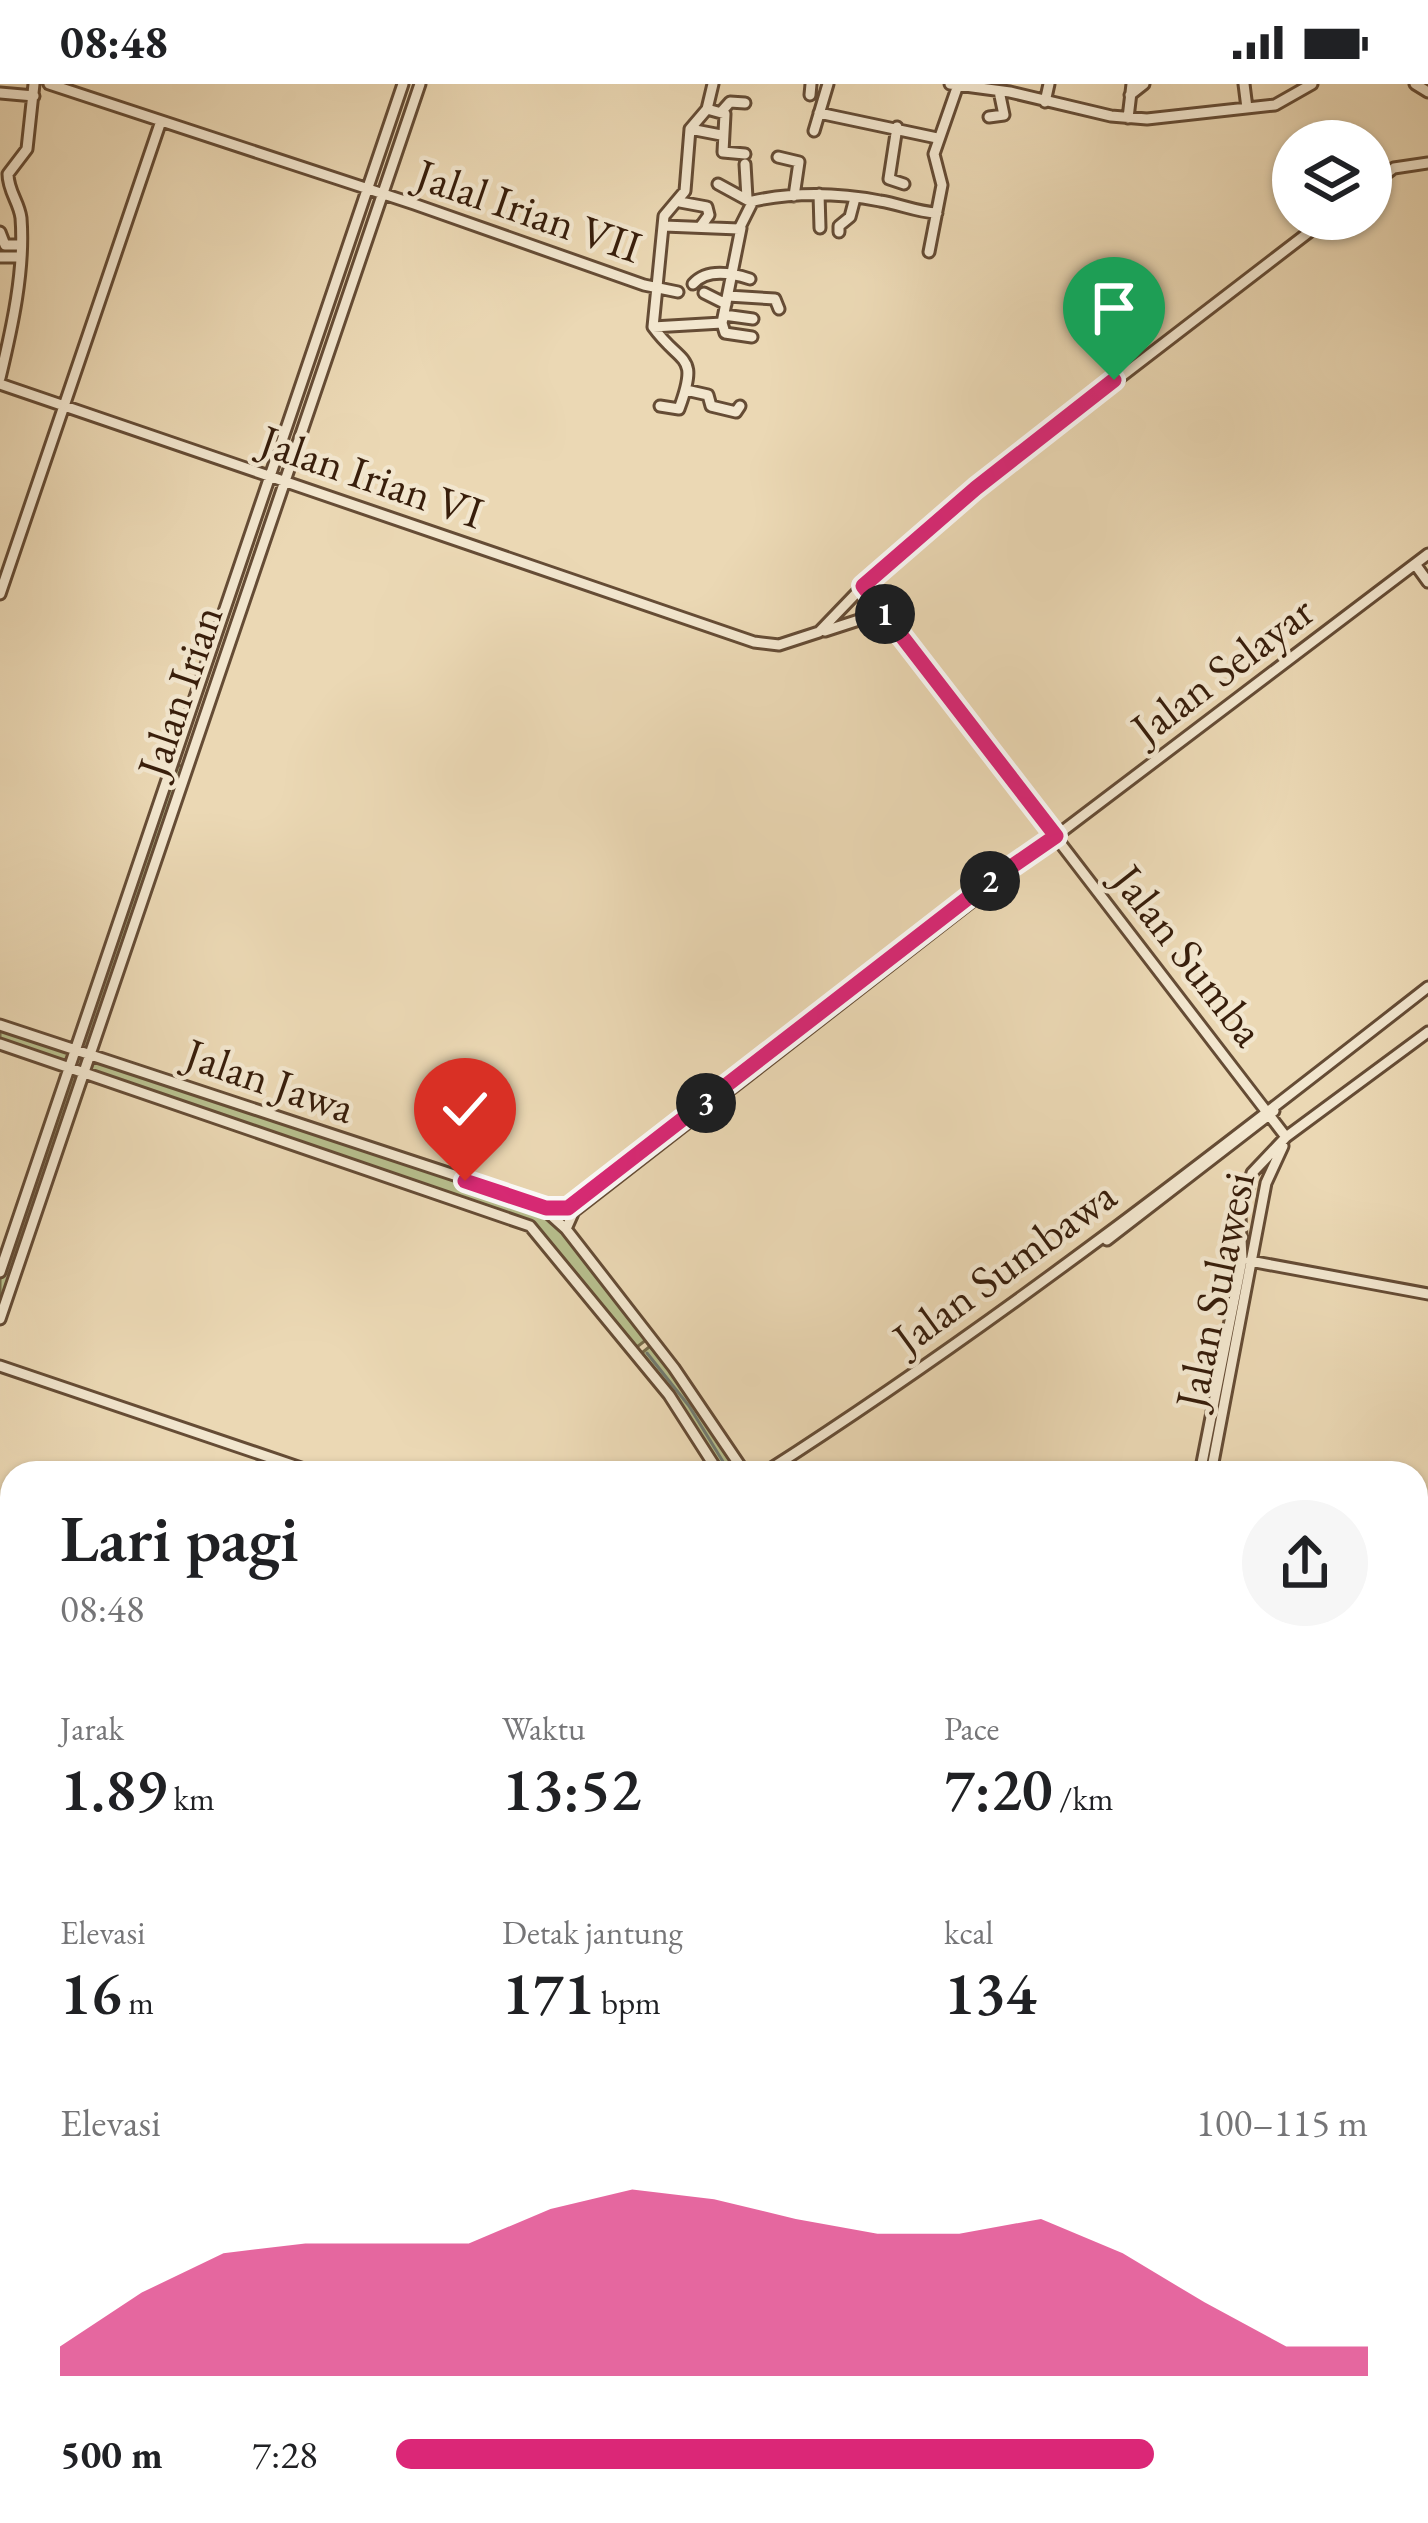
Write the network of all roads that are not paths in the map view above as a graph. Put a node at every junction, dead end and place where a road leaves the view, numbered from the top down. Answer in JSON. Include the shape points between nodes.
{"nodes":[{"id":1,"x":49,"y":84,"type":"edge"},
{"id":2,"x":403,"y":84,"type":"edge"},
{"id":3,"x":420,"y":84,"type":"edge"},
{"id":4,"x":713,"y":84,"type":"edge"},
{"id":5,"x":827,"y":84,"type":"edge"},
{"id":6,"x":1049,"y":84,"type":"edge"},
{"id":7,"x":1144,"y":84,"type":"edge"},
{"id":8,"x":1244,"y":84,"type":"edge"},
{"id":9,"x":1312,"y":84,"type":"edge"},
{"id":10,"x":1415,"y":84,"type":"edge"},
{"id":11,"x":954,"y":85,"type":"edge"},
{"id":12,"x":1006,"y":89,"type":"edge"},
{"id":13,"x":34,"y":90,"type":"edge"},
{"id":14,"x":1131,"y":90,"type":"edge"},
{"id":15,"x":1428,"y":92,"type":"edge"},
{"id":16,"x":0,"y":93,"type":"edge"},
{"id":17,"x":1045,"y":102,"type":"junction"},
{"id":18,"x":745,"y":103,"type":"dead end"},
{"id":19,"x":707,"y":109,"type":"junction"},
{"id":20,"x":1247,"y":109,"type":"junction"},
{"id":21,"x":722,"y":111,"type":"junction"},
{"id":22,"x":819,"y":113,"type":"junction"},
{"id":23,"x":989,"y":117,"type":"dead end"},
{"id":24,"x":1128,"y":118,"type":"junction"},
{"id":25,"x":161,"y":121,"type":"junction"},
{"id":26,"x":897,"y":128,"type":"junction"},
{"id":27,"x":690,"y":129,"type":"junction"},
{"id":28,"x":814,"y":131,"type":"dead end"},
{"id":29,"x":722,"y":135,"type":"junction"},
{"id":30,"x":937,"y":137,"type":"junction"},
{"id":31,"x":778,"y":158,"type":"dead end"},
{"id":32,"x":1428,"y":163,"type":"edge"},
{"id":33,"x":1392,"y":169,"type":"edge"},
{"id":34,"x":4,"y":175,"type":"edge"},
{"id":35,"x":828,"y":182,"type":"dead end"},
{"id":36,"x":718,"y":184,"type":"dead end"},
{"id":37,"x":904,"y":184,"type":"dead end"},
{"id":38,"x":368,"y":190,"type":"junction"},
{"id":39,"x":382,"y":194,"type":"junction"},
{"id":40,"x":823,"y":194,"type":"junction"},
{"id":41,"x":794,"y":196,"type":"junction"},
{"id":42,"x":855,"y":198,"type":"junction"},
{"id":43,"x":749,"y":200,"type":"junction"},
{"id":44,"x":680,"y":202,"type":"junction"},
{"id":45,"x":937,"y":213,"type":"junction"},
{"id":46,"x":708,"y":224,"type":"junction"},
{"id":47,"x":664,"y":226,"type":"junction"},
{"id":48,"x":741,"y":228,"type":"junction"},
{"id":49,"x":820,"y":228,"type":"dead end"},
{"id":50,"x":0,"y":232,"type":"edge"},
{"id":51,"x":838,"y":232,"type":"dead end"},
{"id":52,"x":1299,"y":240,"type":"edge"},
{"id":53,"x":20,"y":244,"type":"junction"},
{"id":54,"x":929,"y":252,"type":"dead end"},
{"id":55,"x":0,"y":257,"type":"edge"},
{"id":56,"x":20,"y":257,"type":"junction"},
{"id":57,"x":730,"y":275,"type":"junction"},
{"id":58,"x":751,"y":280,"type":"dead end"},
{"id":59,"x":693,"y":284,"type":"dead end"},
{"id":60,"x":715,"y":285,"type":"dead end"},
{"id":61,"x":655,"y":287,"type":"junction"},
{"id":62,"x":678,"y":292,"type":"dead end"},
{"id":63,"x":725,"y":309,"type":"junction"},
{"id":64,"x":779,"y":309,"type":"dead end"},
{"id":65,"x":0,"y":314,"type":"edge"},
{"id":66,"x":13,"y":315,"type":"junction"},
{"id":67,"x":753,"y":319,"type":"dead end"},
{"id":68,"x":653,"y":327,"type":"junction"},
{"id":69,"x":752,"y":337,"type":"dead end"},
{"id":70,"x":0,"y":381,"type":"edge"},
{"id":71,"x":686,"y":390,"type":"junction"},
{"id":72,"x":63,"y":406,"type":"junction"},
{"id":73,"x":659,"y":406,"type":"dead end"},
{"id":74,"x":740,"y":406,"type":"dead end"},
{"id":75,"x":269,"y":475,"type":"junction"},
{"id":76,"x":285,"y":481,"type":"junction"},
{"id":77,"x":1428,"y":554,"type":"edge"},
{"id":78,"x":1414,"y":564,"type":"junction"},
{"id":79,"x":1428,"y":581,"type":"edge"},
{"id":80,"x":863,"y":586,"type":"junction"},
{"id":81,"x":0,"y":594,"type":"edge"},
{"id":82,"x":894,"y":626,"type":"junction"},
{"id":83,"x":819,"y":632,"type":"junction"},
{"id":84,"x":172,"y":763,"type":"junction"},
{"id":85,"x":187,"y":768,"type":"junction"},
{"id":86,"x":1056,"y":836,"type":"junction"},
{"id":87,"x":1428,"y":987,"type":"edge"},
{"id":88,"x":0,"y":1024,"type":"edge"},
{"id":89,"x":1428,"y":1032,"type":"edge"},
{"id":90,"x":0,"y":1044,"type":"edge"},
{"id":91,"x":75,"y":1049,"type":"junction"},
{"id":92,"x":90,"y":1054,"type":"junction"},
{"id":93,"x":69,"y":1067,"type":"junction"},
{"id":94,"x":83,"y":1072,"type":"junction"},
{"id":95,"x":1268,"y":1113,"type":"junction"},
{"id":96,"x":273,"y":1117,"type":"junction"},
{"id":97,"x":265,"y":1134,"type":"junction"},
{"id":98,"x":1290,"y":1135,"type":"junction"},
{"id":99,"x":588,"y":1196,"type":"junction"},
{"id":100,"x":1242,"y":1199,"type":"junction"},
{"id":101,"x":1263,"y":1201,"type":"junction"},
{"id":102,"x":546,"y":1208,"type":"junction"},
{"id":103,"x":566,"y":1229,"type":"junction"},
{"id":104,"x":1247,"y":1261,"type":"junction"},
{"id":105,"x":0,"y":1272,"type":"edge"},
{"id":106,"x":1045,"y":1284,"type":"junction"},
{"id":107,"x":1428,"y":1294,"type":"edge"},
{"id":108,"x":0,"y":1319,"type":"edge"},
{"id":109,"x":0,"y":1366,"type":"edge"},
{"id":110,"x":281,"y":1461,"type":"edge"},
{"id":111,"x":711,"y":1461,"type":"edge"},
{"id":112,"x":737,"y":1461,"type":"edge"},
{"id":113,"x":783,"y":1461,"type":"edge"},
{"id":114,"x":792,"y":1461,"type":"edge"},
{"id":115,"x":1203,"y":1461,"type":"edge"},
{"id":116,"x":1213,"y":1461,"type":"edge"}],
"edges":[{"from":1,"to":25,"type":"street","name":"Jalal Irian VII"},
{"from":2,"to":38,"type":"street","name":"Jalan Irian"},
{"from":3,"to":39,"type":"street","name":"Jalan Irian"},
{"from":4,"to":19,"type":"street"},
{"from":5,"to":22,"type":"street"},
{"from":6,"to":17,"type":"street"},
{"from":7,"to":14,"type":"street"},
{"from":8,"to":20,"type":"street"},
{"from":9,"to":20,"type":"street","via":[[1286,101]]},
{"from":10,"to":15,"type":"street"},
{"from":11,"to":12,"type":"street"},
{"from":11,"to":30,"type":"street"},
{"from":12,"to":17,"type":"street"},
{"from":12,"to":23,"type":"street","via":[[1004,115]]},
{"from":13,"to":16,"type":"street"},
{"from":13,"to":34,"type":"street","via":[[28,149]]},
{"from":14,"to":24,"type":"street"},
{"from":17,"to":24,"type":"street"},
{"from":18,"to":21,"type":"street"},
{"from":19,"to":21,"type":"street"},
{"from":19,"to":27,"type":"street"},
{"from":20,"to":24,"type":"street"},
{"from":21,"to":29,"type":"street"},
{"from":22,"to":26,"type":"street"},
{"from":22,"to":28,"type":"street"},
{"from":25,"to":38,"type":"street","name":"Jalal Irian VII"},
{"from":25,"to":72,"type":"street"},
{"from":26,"to":30,"type":"street"},
{"from":26,"to":37,"type":"street","via":[[889,179]]},
{"from":27,"to":29,"type":"street"},
{"from":27,"to":44,"type":"street"},
{"from":29,"to":43,"type":"street","via":[[723,152],[745,159]]},
{"from":30,"to":45,"type":"street"},
{"from":31,"to":41,"type":"street","via":[[799,162]]},
{"from":32,"to":33,"type":"street"},
{"from":34,"to":53,"type":"street","via":[[20,214]]},
{"from":35,"to":40,"type":"street"},
{"from":36,"to":43,"type":"street"},
{"from":38,"to":39,"type":"street","name":"Jalal Irian VII"},
{"from":38,"to":75,"type":"street","name":"Jalan Irian"},
{"from":39,"to":61,"type":"street","name":"Jalal Irian VII"},
{"from":39,"to":76,"type":"street","name":"Jalan Irian"},
{"from":40,"to":41,"type":"street"},
{"from":40,"to":42,"type":"street"},
{"from":40,"to":49,"type":"street"},
{"from":41,"to":43,"type":"street"},
{"from":42,"to":45,"type":"street"},
{"from":42,"to":51,"type":"street"},
{"from":43,"to":48,"type":"street"},
{"from":44,"to":46,"type":"street","via":[[704,204]]},
{"from":44,"to":47,"type":"street","via":[[667,210]]},
{"from":45,"to":54,"type":"street"},
{"from":46,"to":47,"type":"street"},
{"from":46,"to":48,"type":"street"},
{"from":47,"to":61,"type":"street"},
{"from":48,"to":57,"type":"street"},
{"from":50,"to":53,"type":"street","via":[[5,244]]},
{"from":52,"to":80,"type":"street","via":[[976,488]]},
{"from":53,"to":56,"type":"street"},
{"from":55,"to":56,"type":"street"},
{"from":56,"to":66,"type":"street"},
{"from":57,"to":58,"type":"street"},
{"from":57,"to":59,"type":"street"},
{"from":57,"to":63,"type":"street"},
{"from":60,"to":63,"type":"street","via":[[707,296]]},
{"from":61,"to":62,"type":"street","name":"Jalal Irian VII"},
{"from":61,"to":68,"type":"street"},
{"from":63,"to":64,"type":"street","via":[[775,299]]},
{"from":63,"to":67,"type":"street"},
{"from":63,"to":68,"type":"street"},
{"from":63,"to":69,"type":"street","via":[[725,333]]},
{"from":65,"to":66,"type":"street"},
{"from":66,"to":70,"type":"street"},
{"from":68,"to":71,"type":"street","via":[[686,359]]},
{"from":70,"to":72,"type":"street","name":"Jalan Irian VI"},
{"from":71,"to":73,"type":"street","via":[[679,409]]},
{"from":71,"to":74,"type":"street","via":[[708,394],[710,406]]},
{"from":72,"to":75,"type":"street","name":"Jalan Irian VI"},
{"from":72,"to":81,"type":"street"},
{"from":75,"to":76,"type":"street","name":"Jalan Irian VI"},
{"from":75,"to":84,"type":"street","name":"Jalan Irian"},
{"from":76,"to":83,"type":"street","name":"Jalan Irian VI","via":[[770,646]]},
{"from":76,"to":85,"type":"street","name":"Jalan Irian"},
{"from":77,"to":78,"type":"street","name":"Jalan Selayar"},
{"from":78,"to":79,"type":"street"},
{"from":78,"to":86,"type":"street","name":"Jalan Selayar"},
{"from":80,"to":82,"type":"street","name":"Jalan Sumba"},
{"from":80,"to":83,"type":"street"},
{"from":82,"to":83,"type":"street","via":[[862,619]]},
{"from":82,"to":86,"type":"street","name":"Jalan Sumba"},
{"from":84,"to":85,"type":"street"},
{"from":84,"to":91,"type":"street","name":"Jalan Irian"},
{"from":85,"to":92,"type":"street","name":"Jalan Irian"},
{"from":86,"to":95,"type":"street","name":"Jalan Sumba"},
{"from":86,"to":99,"type":"street","name":"Jalan Selayar"},
{"from":87,"to":95,"type":"street","name":"Jalan Sumbawa"},
{"from":88,"to":91,"type":"street","name":"Jalan Jawa"},
{"from":89,"to":98,"type":"street"},
{"from":90,"to":93,"type":"street","name":"Jalan Jawa"},
{"from":91,"to":92,"type":"street","name":"Jalan Jawa"},
{"from":91,"to":93,"type":"street","name":"Jalan Irian"},
{"from":92,"to":94,"type":"street","name":"Jalan Irian"},
{"from":92,"to":96,"type":"street","name":"Jalan Jawa"},
{"from":93,"to":94,"type":"street","name":"Jalan Jawa"},
{"from":93,"to":105,"type":"street","name":"Jalan Irian"},
{"from":94,"to":97,"type":"street","name":"Jalan Jawa"},
{"from":94,"to":108,"type":"street","name":"Jalan Irian"},
{"from":95,"to":98,"type":"street","name":"Jalan Sumba"},
{"from":95,"to":106,"type":"street","name":"Jalan Sumbawa"},
{"from":96,"to":97,"type":"street"},
{"from":96,"to":102,"type":"street","name":"Jalan Jawa"},
{"from":97,"to":111,"type":"street","name":"Jalan Jawa","via":[[530,1226],[670,1395]]},
{"from":98,"to":100,"type":"street","name":"Jalan Sulawesi","via":[[1252,1173]]},
{"from":98,"to":101,"type":"street","name":"Jalan Sulawesi"},
{"from":99,"to":102,"type":"street","name":"Jalan Selayar","via":[[568,1208]]},
{"from":99,"to":103,"type":"street","name":"Jalan Selayar"},
{"from":100,"to":101,"type":"street","via":[[1254,1194]]},
{"from":100,"to":104,"type":"street","name":"Jalan Sulawesi"},
{"from":101,"to":104,"type":"street","name":"Jalan Sulawesi"},
{"from":102,"to":103,"type":"street","name":"Jalan Jawa"},
{"from":103,"to":112,"type":"street","name":"Jalan Jawa"},
{"from":104,"to":107,"type":"street"},
{"from":104,"to":115,"type":"street","name":"Jalan Sulawesi"},
{"from":104,"to":116,"type":"street","name":"Jalan Sulawesi"},
{"from":106,"to":113,"type":"street","name":"Jalan Sumbawa"},
{"from":106,"to":114,"type":"street","name":"Jalan Sumbawa"},
{"from":109,"to":110,"type":"street"}]}
